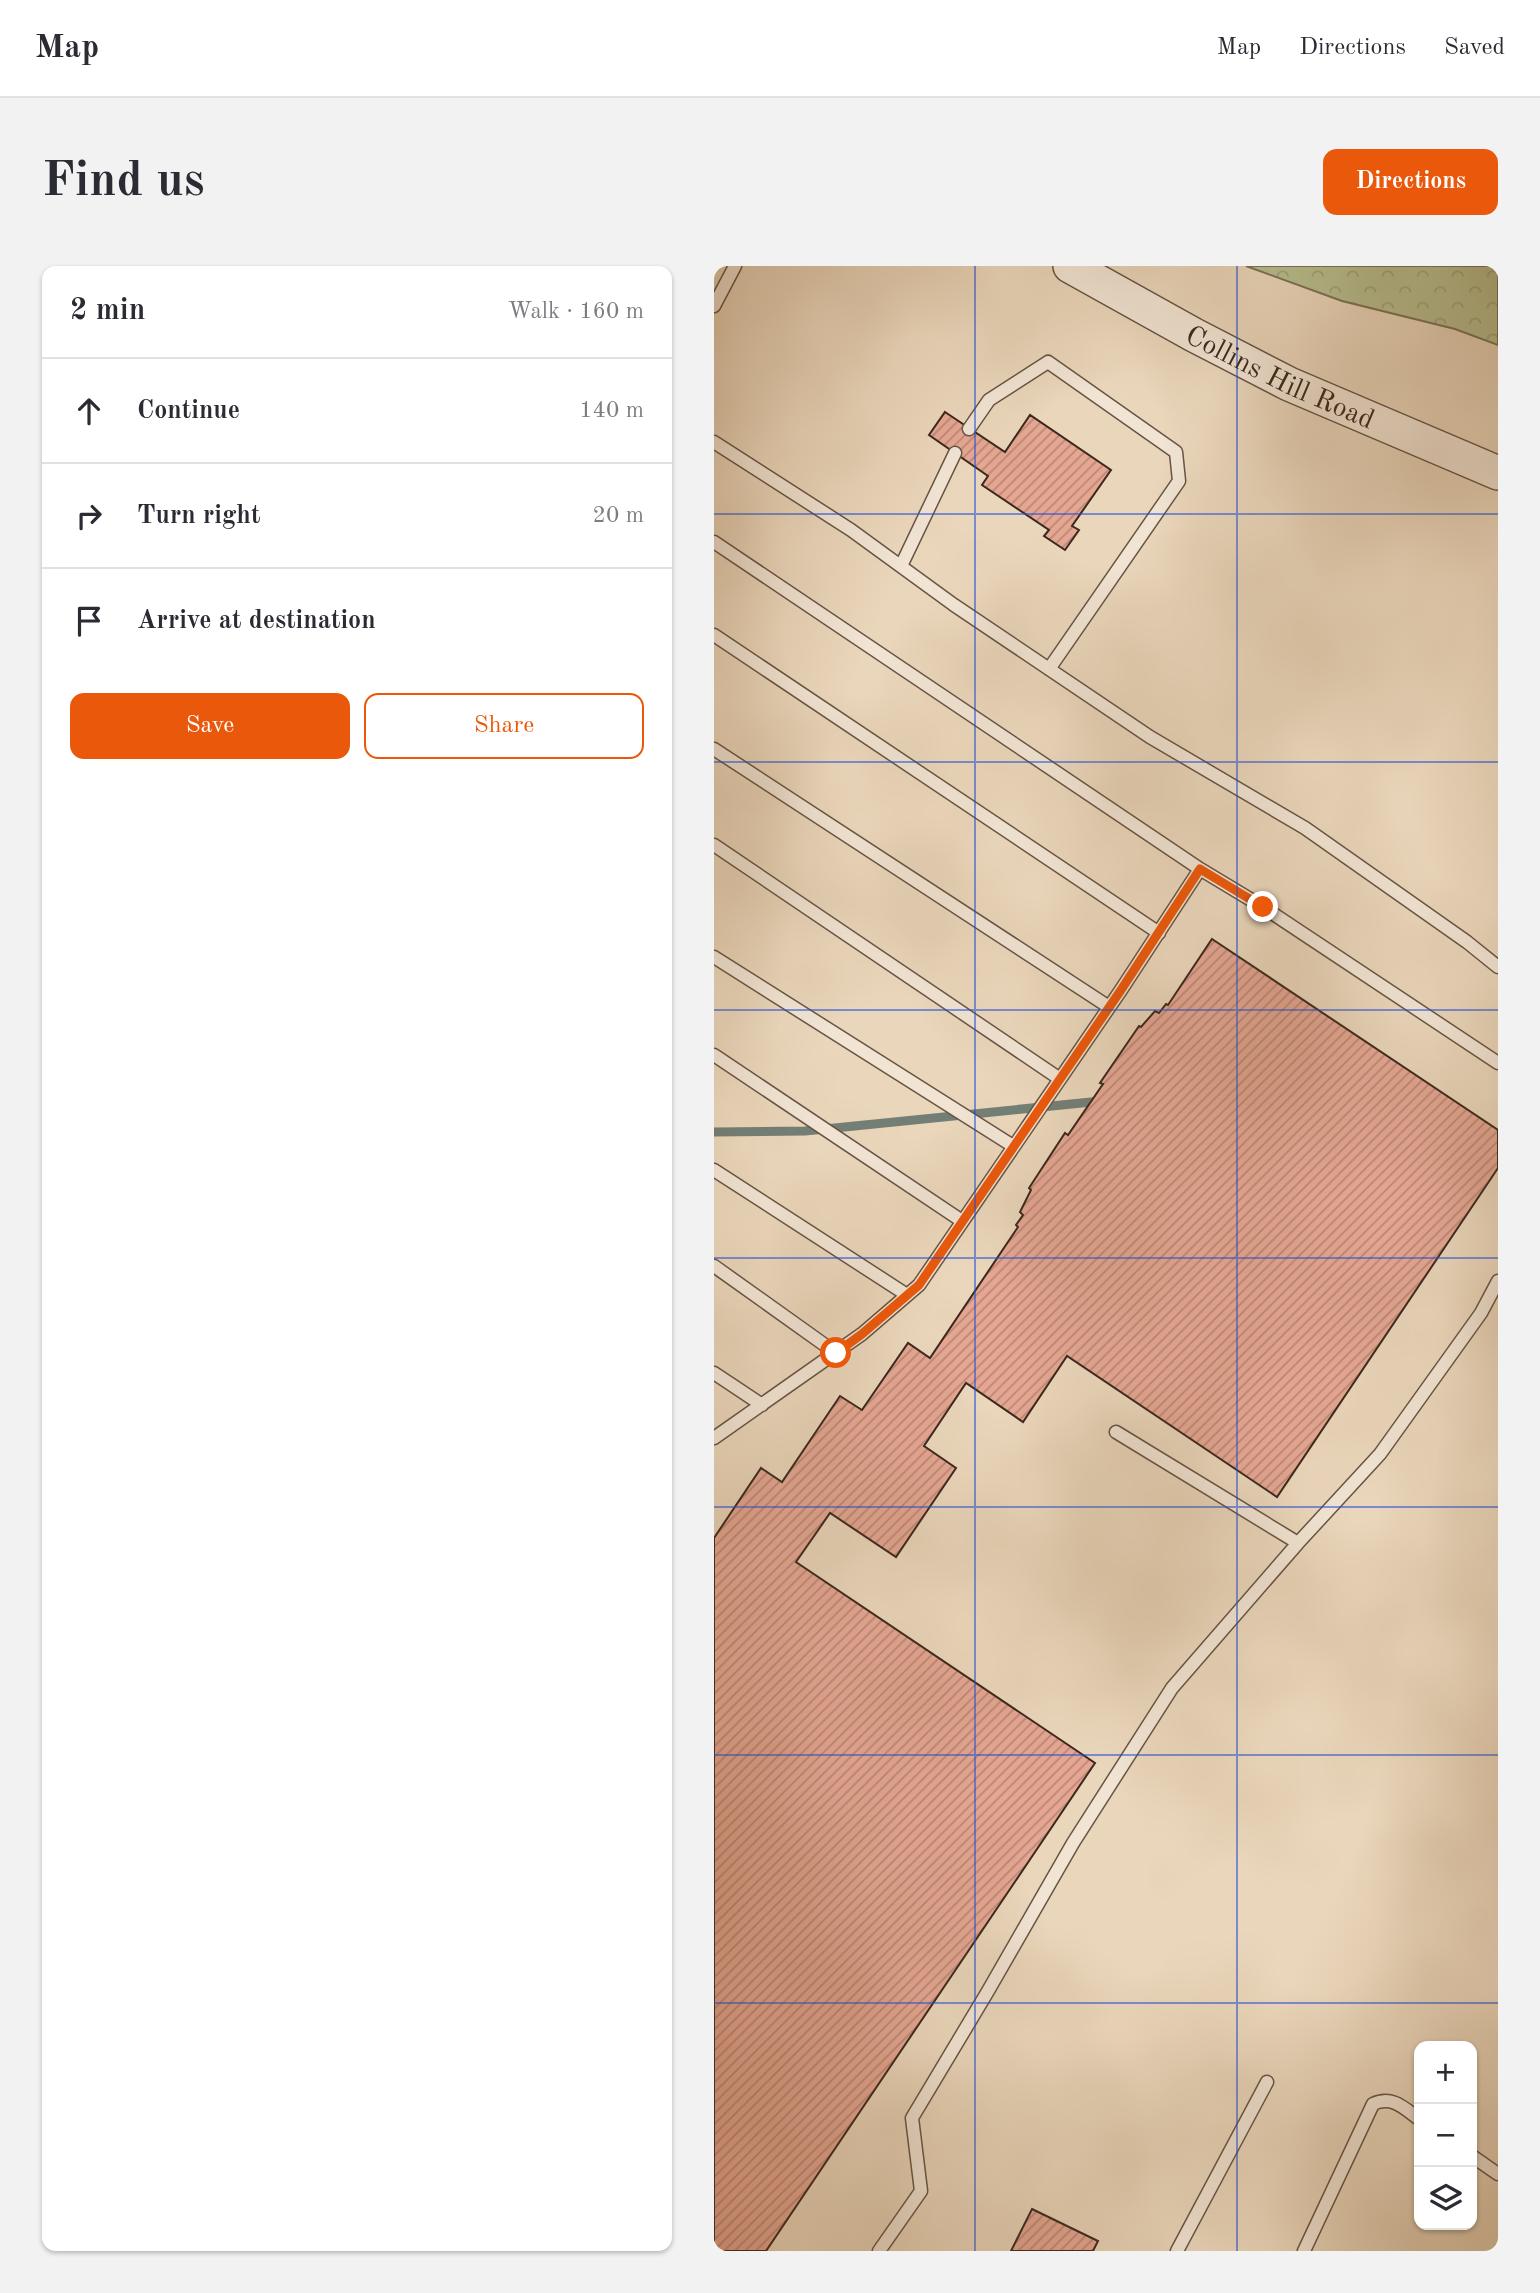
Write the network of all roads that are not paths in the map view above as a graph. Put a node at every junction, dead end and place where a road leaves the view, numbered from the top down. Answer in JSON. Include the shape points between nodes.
{"nodes":[{"id":1,"x":736,"y":266,"type":"edge"},
{"id":2,"x":1070,"y":266,"type":"edge"},
{"id":3,"x":714,"y":306,"type":"edge"},
{"id":4,"x":969,"y":429,"type":"dead end"},
{"id":5,"x":714,"y":442,"type":"edge"},
{"id":6,"x":955,"y":453,"type":"dead end"},
{"id":7,"x":1498,"y":473,"type":"edge"},
{"id":8,"x":714,"y":542,"type":"edge"},
{"id":9,"x":901,"y":566,"type":"junction"},
{"id":10,"x":714,"y":635,"type":"edge"},
{"id":11,"x":1049,"y":669,"type":"junction"},
{"id":12,"x":714,"y":749,"type":"edge"},
{"id":13,"x":714,"y":845,"type":"edge"},
{"id":14,"x":1200,"y":869,"type":"junction"},
{"id":15,"x":1159,"y":933,"type":"junction"},
{"id":16,"x":714,"y":957,"type":"edge"},
{"id":17,"x":1498,"y":967,"type":"edge"},
{"id":18,"x":1109,"y":1007,"type":"junction"},
{"id":19,"x":714,"y":1055,"type":"edge"},
{"id":20,"x":1498,"y":1063,"type":"edge"},
{"id":21,"x":1060,"y":1079,"type":"junction"},
{"id":22,"x":1013,"y":1146,"type":"junction"},
{"id":23,"x":714,"y":1171,"type":"edge"},
{"id":24,"x":962,"y":1221,"type":"junction"},
{"id":25,"x":714,"y":1266,"type":"edge"},
{"id":26,"x":1498,"y":1281,"type":"edge"},
{"id":27,"x":907,"y":1295,"type":"junction"},
{"id":28,"x":836,"y":1353,"type":"junction"},
{"id":29,"x":714,"y":1373,"type":"edge"},
{"id":30,"x":762,"y":1405,"type":"junction"},
{"id":31,"x":1116,"y":1432,"type":"dead end"},
{"id":32,"x":714,"y":1438,"type":"edge"},
{"id":33,"x":1298,"y":1543,"type":"junction"},
{"id":34,"x":1267,"y":2082,"type":"dead end"},
{"id":35,"x":1414,"y":2115,"type":"edge"},
{"id":36,"x":1477,"y":2159,"type":"edge"},
{"id":37,"x":1498,"y":2174,"type":"edge"},
{"id":38,"x":879,"y":2251,"type":"edge"},
{"id":39,"x":1177,"y":2251,"type":"edge"},
{"id":40,"x":1304,"y":2251,"type":"edge"}],
"edges":[{"from":1,"to":3,"type":"lane"},
{"from":2,"to":7,"type":"street","name":"Collins Hill Road","via":[[1289,384]]},
{"from":4,"to":11,"type":"lane","via":[[989,400],[1048,362],[1177,452],[1179,481]]},
{"from":5,"to":9,"type":"lane"},
{"from":6,"to":9,"type":"lane"},
{"from":8,"to":14,"type":"lane"},
{"from":9,"to":11,"type":"lane"},
{"from":10,"to":15,"type":"lane"},
{"from":11,"to":17,"type":"lane","via":[[1150,737],[1306,828]]},
{"from":12,"to":18,"type":"lane"},
{"from":13,"to":21,"type":"lane"},
{"from":14,"to":15,"type":"lane"},
{"from":14,"to":20,"type":"lane"},
{"from":15,"to":18,"type":"lane"},
{"from":16,"to":22,"type":"lane"},
{"from":18,"to":21,"type":"lane"},
{"from":19,"to":24,"type":"lane"},
{"from":21,"to":22,"type":"lane"},
{"from":22,"to":24,"type":"lane"},
{"from":23,"to":27,"type":"lane"},
{"from":24,"to":27,"type":"lane","via":[[919,1285]]},
{"from":25,"to":28,"type":"lane"},
{"from":26,"to":33,"type":"lane","via":[[1481,1313],[1380,1454]]},
{"from":27,"to":28,"type":"lane"},
{"from":28,"to":30,"type":"lane"},
{"from":29,"to":30,"type":"lane"},
{"from":30,"to":32,"type":"lane"},
{"from":31,"to":33,"type":"lane"},
{"from":33,"to":38,"type":"lane","via":[[1172,1688],[1073,1843],[912,2118],[921,2191]]},
{"from":34,"to":39,"type":"lane"},
{"from":35,"to":40,"type":"lane","via":[[1392,2100],[1373,2104]]},
{"from":36,"to":37,"type":"lane"}]}
